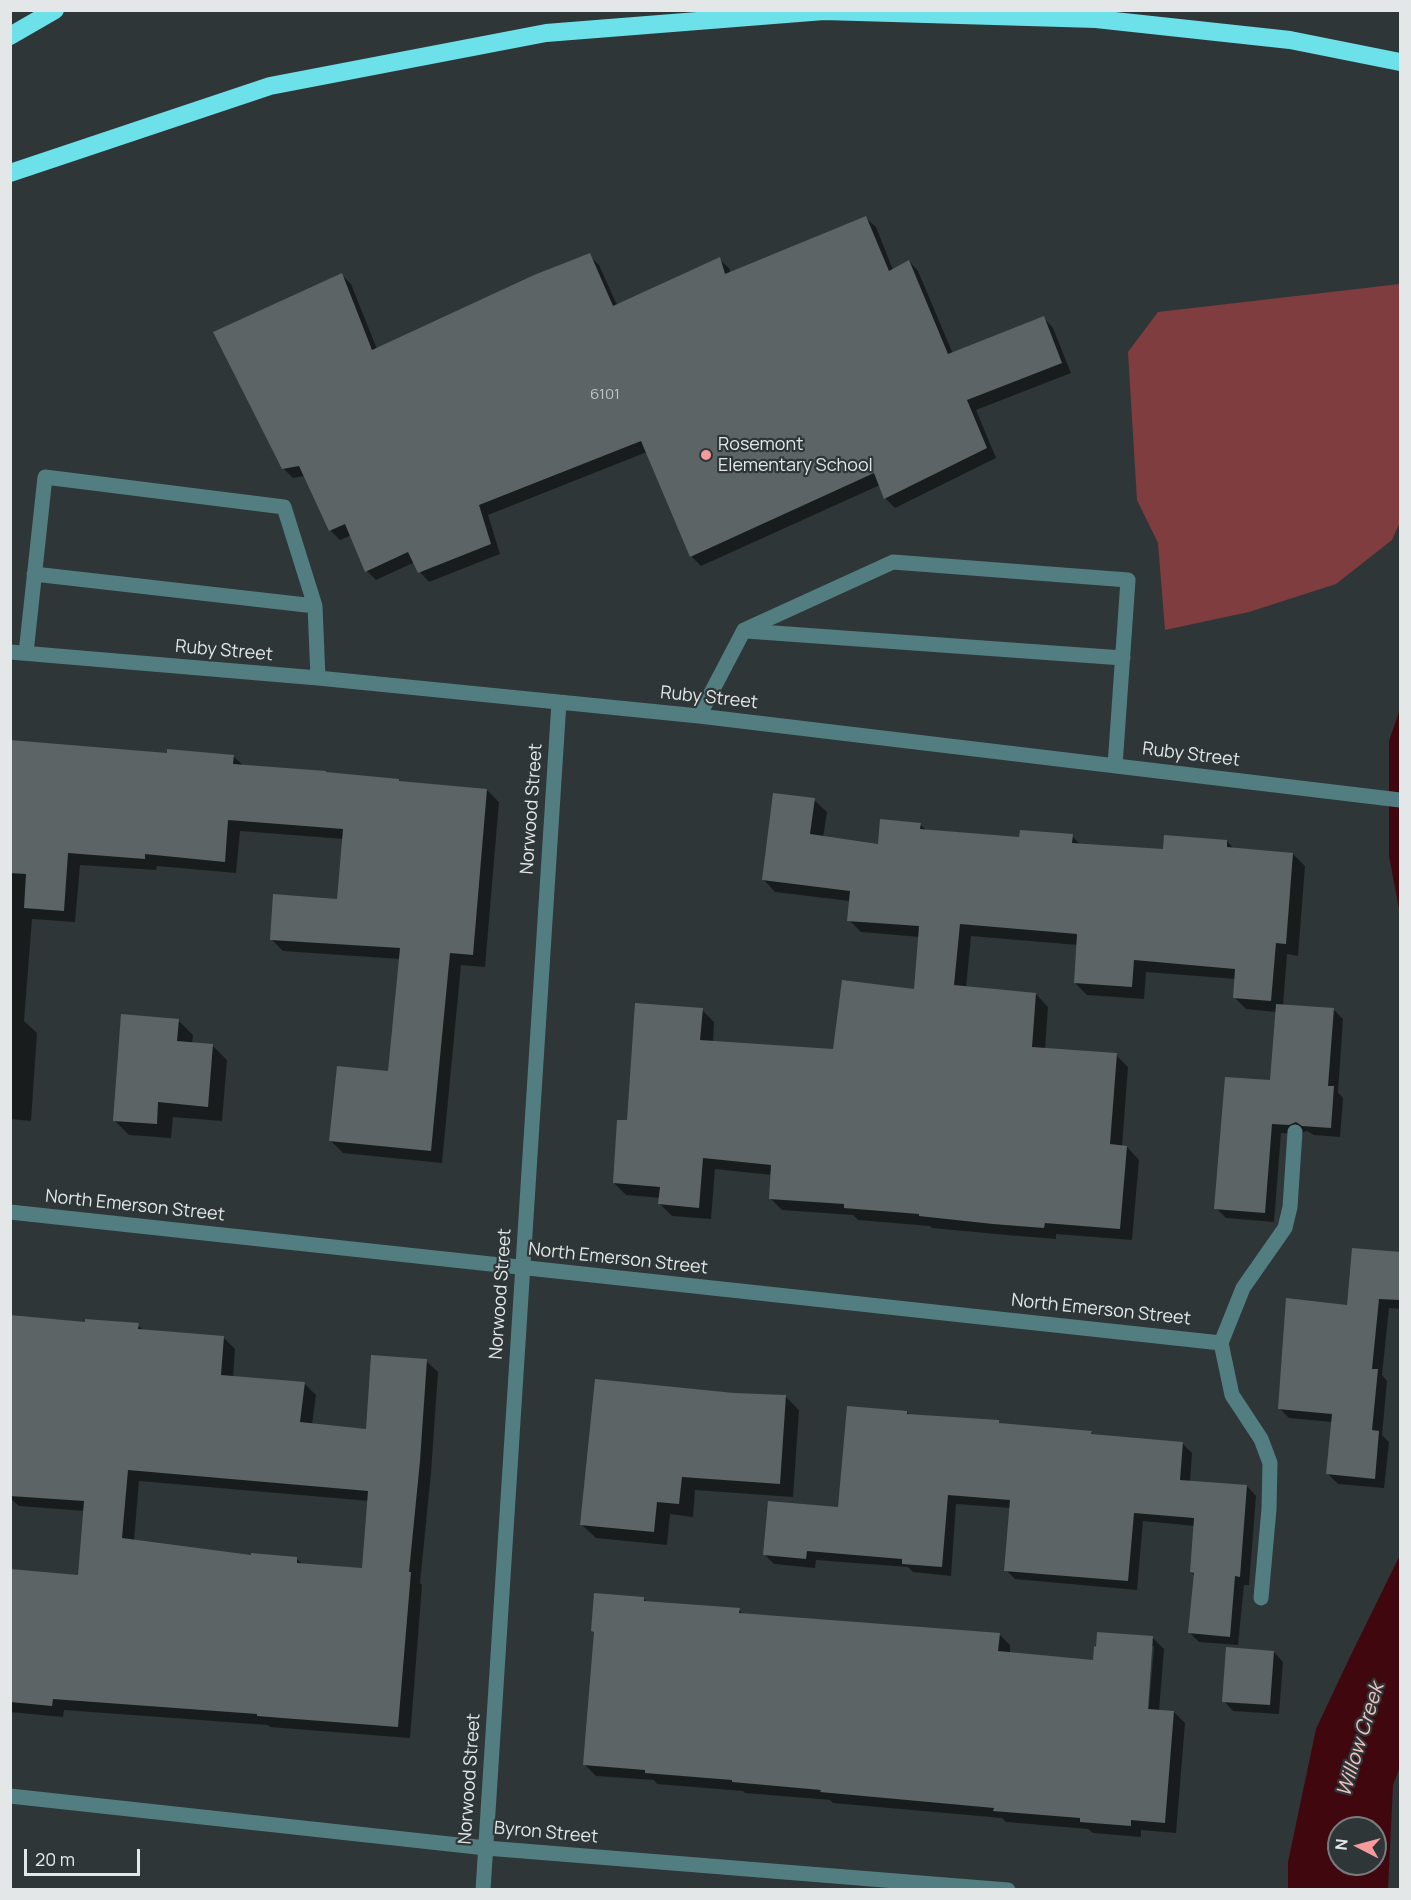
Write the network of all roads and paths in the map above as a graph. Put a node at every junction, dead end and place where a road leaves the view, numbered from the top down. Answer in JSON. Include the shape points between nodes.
{"nodes":[{"id":1,"x":55,"y":10,"type":"edge"},
{"id":2,"x":10,"y":36,"type":"edge"},
{"id":3,"x":1401,"y":62,"type":"edge"},
{"id":4,"x":10,"y":173,"type":"edge"},
{"id":5,"x":34,"y":574,"type":"junction"},
{"id":6,"x":315,"y":606,"type":"junction"},
{"id":7,"x":744,"y":630,"type":"junction"},
{"id":8,"x":18,"y":653,"type":"edge"},
{"id":9,"x":1123,"y":658,"type":"junction"},
{"id":10,"x":318,"y":678,"type":"junction"},
{"id":11,"x":559,"y":702,"type":"junction"},
{"id":12,"x":699,"y":716,"type":"junction"},
{"id":13,"x":1115,"y":766,"type":"junction"},
{"id":14,"x":1401,"y":800,"type":"edge"},
{"id":15,"x":1295,"y":1132,"type":"dead end"},
{"id":16,"x":10,"y":1212,"type":"edge"},
{"id":17,"x":522,"y":1268,"type":"junction"},
{"id":18,"x":1221,"y":1343,"type":"junction"},
{"id":19,"x":1261,"y":1598,"type":"dead end"},
{"id":20,"x":10,"y":1796,"type":"edge"},
{"id":21,"x":486,"y":1848,"type":"junction"},
{"id":22,"x":483,"y":1890,"type":"edge"},
{"id":23,"x":1008,"y":1890,"type":"edge"}],
"edges":[{"from":1,"to":2,"type":"highway"},
{"from":3,"to":4,"type":"highway","via":[[1290,40],[1096,19],[812,11],[546,33],[270,86]]},
{"from":5,"to":6,"type":"street"},
{"from":5,"to":6,"type":"street","via":[[45,477],[284,507]]},
{"from":5,"to":8,"type":"street"},
{"from":6,"to":10,"type":"street"},
{"from":7,"to":9,"type":"street"},
{"from":7,"to":9,"type":"street","via":[[893,562],[1128,580]]},
{"from":7,"to":12,"type":"street"},
{"from":8,"to":10,"type":"street","name":"Ruby Street"},
{"from":9,"to":13,"type":"street"},
{"from":10,"to":11,"type":"street","name":"Ruby Street"},
{"from":11,"to":12,"type":"street","name":"Ruby Street"},
{"from":11,"to":17,"type":"street","name":"Norwood Street"},
{"from":12,"to":13,"type":"street","name":"Ruby Street"},
{"from":13,"to":14,"type":"street","name":"Ruby Street"},
{"from":15,"to":18,"type":"street","via":[[1285,1228],[1243,1288]]},
{"from":16,"to":17,"type":"street","name":"North Emerson Street"},
{"from":17,"to":18,"type":"street","name":"North Emerson Street"},
{"from":17,"to":21,"type":"street","name":"Norwood Street"},
{"from":18,"to":19,"type":"street","via":[[1232,1395],[1261,1439],[1270,1463]]},
{"from":20,"to":21,"type":"street","name":"Byron Street"},
{"from":21,"to":22,"type":"street","name":"Norwood Street"},
{"from":21,"to":23,"type":"street","name":"Byron Street"}]}
